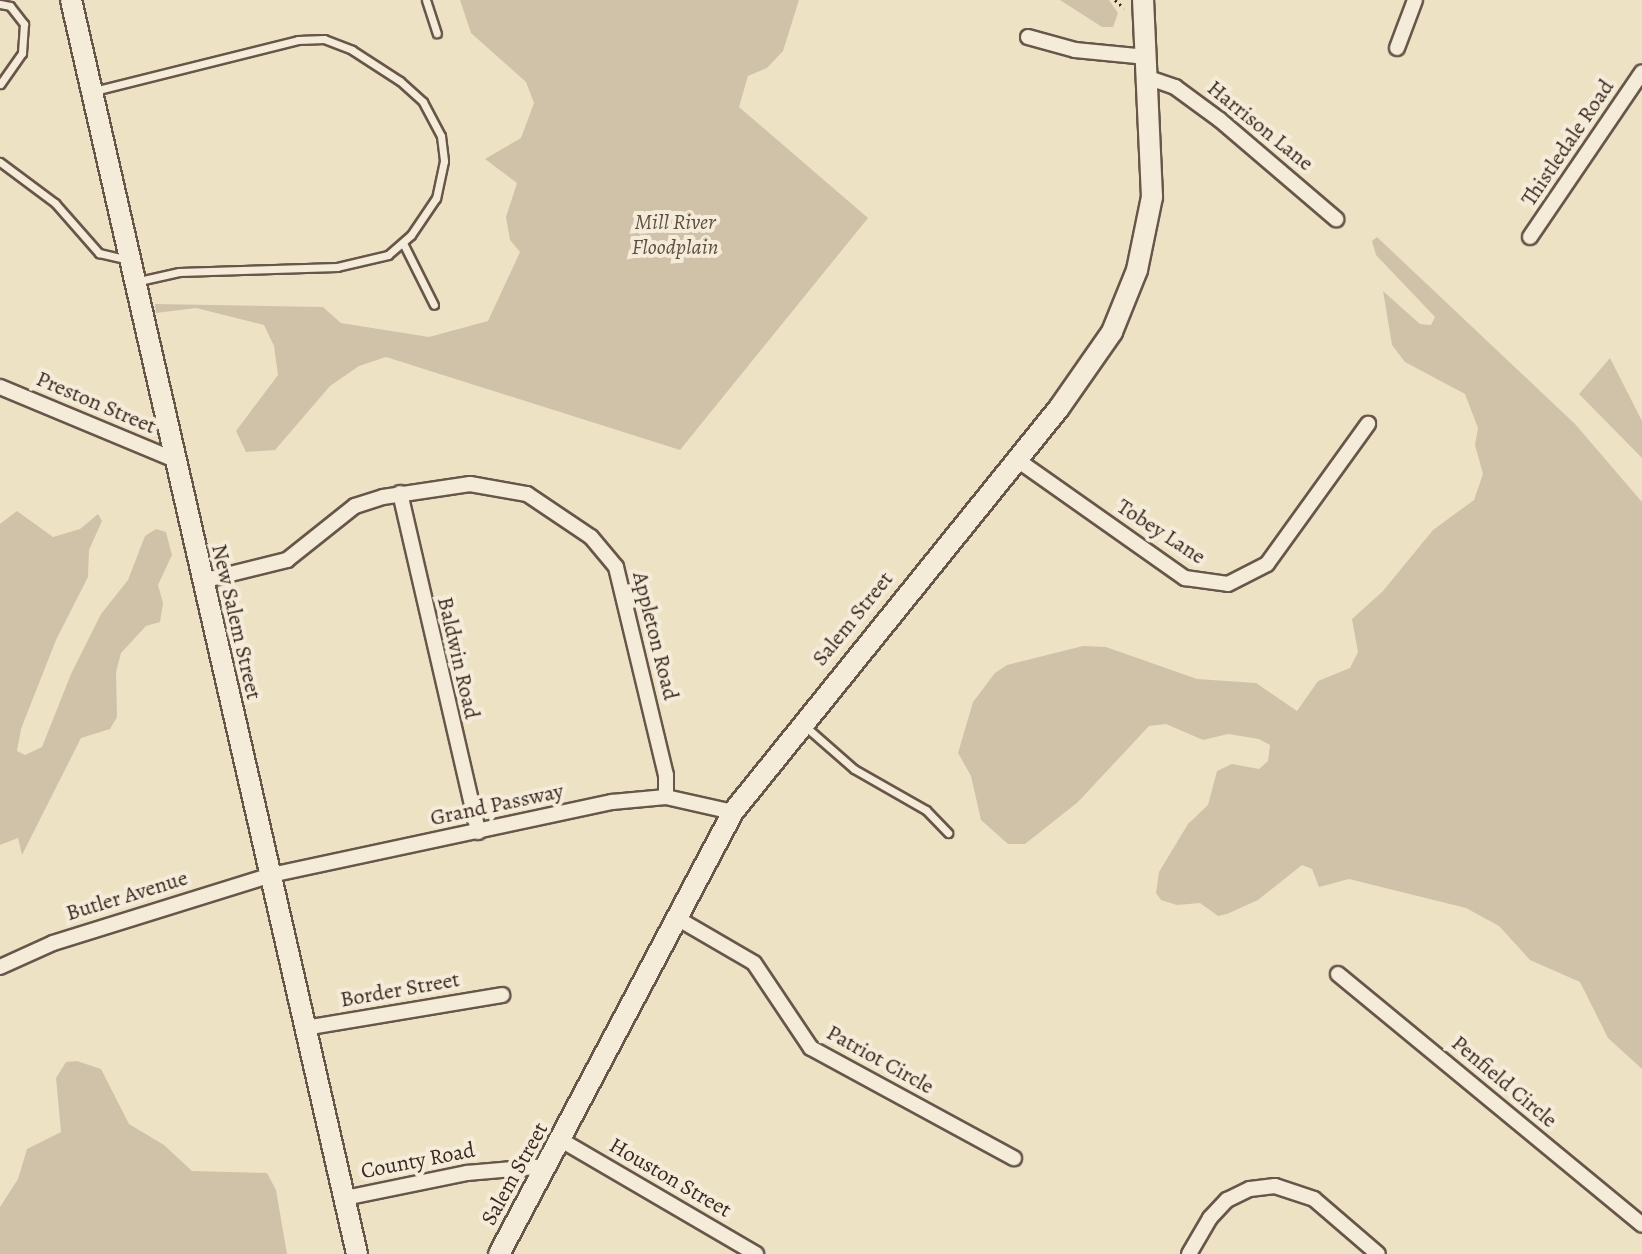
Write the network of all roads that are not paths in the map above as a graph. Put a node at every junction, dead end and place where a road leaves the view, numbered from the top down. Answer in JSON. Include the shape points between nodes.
{"nodes":[{"id":1,"x":426,"y":0,"type":"edge"},
{"id":2,"x":1143,"y":0,"type":"edge"},
{"id":3,"x":1415,"y":0,"type":"edge"},
{"id":4,"x":76,"y":1,"type":"edge"},
{"id":5,"x":0,"y":4,"type":"edge"},
{"id":6,"x":437,"y":33,"type":"dead end"},
{"id":7,"x":1028,"y":37,"type":"dead end"},
{"id":8,"x":1397,"y":48,"type":"dead end"},
{"id":9,"x":1147,"y":57,"type":"junction"},
{"id":10,"x":1642,"y":72,"type":"edge"},
{"id":11,"x":1149,"y":78,"type":"junction"},
{"id":12,"x":0,"y":84,"type":"edge"},
{"id":13,"x":91,"y":92,"type":"junction"},
{"id":14,"x":0,"y":162,"type":"edge"},
{"id":15,"x":1336,"y":219,"type":"dead end"},
{"id":16,"x":1530,"y":237,"type":"dead end"},
{"id":17,"x":403,"y":243,"type":"junction"},
{"id":18,"x":128,"y":260,"type":"junction"},
{"id":19,"x":133,"y":282,"type":"junction"},
{"id":20,"x":434,"y":305,"type":"dead end"},
{"id":21,"x":0,"y":387,"type":"edge"},
{"id":22,"x":1368,"y":424,"type":"dead end"},
{"id":23,"x":1016,"y":459,"type":"junction"},
{"id":24,"x":175,"y":460,"type":"junction"},
{"id":25,"x":400,"y":493,"type":"junction"},
{"id":26,"x":202,"y":581,"type":"junction"},
{"id":27,"x":801,"y":723,"type":"junction"},
{"id":28,"x":666,"y":797,"type":"junction"},
{"id":29,"x":733,"y":812,"type":"junction"},
{"id":30,"x":478,"y":832,"type":"junction"},
{"id":31,"x":948,"y":833,"type":"dead end"},
{"id":32,"x":271,"y":875,"type":"junction"},
{"id":33,"x":675,"y":917,"type":"junction"},
{"id":34,"x":0,"y":967,"type":"edge"},
{"id":35,"x":1338,"y":974,"type":"dead end"},
{"id":36,"x":502,"y":995,"type":"dead end"},
{"id":37,"x":305,"y":1028,"type":"junction"},
{"id":38,"x":561,"y":1140,"type":"junction"},
{"id":39,"x":1014,"y":1158,"type":"dead end"},
{"id":40,"x":547,"y":1166,"type":"junction"},
{"id":41,"x":345,"y":1198,"type":"junction"},
{"id":42,"x":1642,"y":1225,"type":"edge"},
{"id":43,"x":357,"y":1254,"type":"edge"},
{"id":44,"x":499,"y":1254,"type":"edge"},
{"id":45,"x":756,"y":1254,"type":"edge"},
{"id":46,"x":1189,"y":1254,"type":"edge"},
{"id":47,"x":1378,"y":1254,"type":"edge"}],
"edges":[{"from":1,"to":6,"type":"lane"},
{"from":2,"to":9,"type":"main road","name":"Salem Street"},
{"from":3,"to":8,"type":"street"},
{"from":4,"to":13,"type":"main road","name":"New Salem Street"},
{"from":5,"to":12,"type":"lane","via":[[10,6],[24,24],[22,53]]},
{"from":7,"to":9,"type":"street","via":[[1075,50]]},
{"from":9,"to":11,"type":"main road","name":"Salem Street"},
{"from":10,"to":16,"type":"street","name":"Thistledale Road"},
{"from":11,"to":15,"type":"street","name":"Harrison Lane","via":[[1175,87],[1220,120]]},
{"from":11,"to":23,"type":"main road","name":"Salem Street","via":[[1152,197],[1133,283],[1093,361]]},
{"from":13,"to":17,"type":"lane","via":[[298,40],[342,45],[400,81],[423,102],[438,126],[444,161],[440,188],[428,215]]},
{"from":13,"to":18,"type":"main road","name":"New Salem Street"},
{"from":14,"to":18,"type":"lane","via":[[55,203],[99,253]]},
{"from":17,"to":19,"type":"lane","via":[[377,259],[337,267],[179,272]]},
{"from":17,"to":20,"type":"lane"},
{"from":18,"to":19,"type":"main road","name":"New Salem Street"},
{"from":19,"to":24,"type":"main road","name":"New Salem Street"},
{"from":21,"to":24,"type":"street","name":"Preston Street"},
{"from":22,"to":23,"type":"street","name":"Tobey Lane","via":[[1267,564],[1228,584],[1185,578]]},
{"from":23,"to":27,"type":"main road","name":"Salem Street"},
{"from":24,"to":26,"type":"main road","name":"New Salem Street"},
{"from":25,"to":26,"type":"street","name":"Appleton Road","via":[[355,506],[280,563]]},
{"from":25,"to":28,"type":"street","name":"Appleton Road","via":[[470,484],[512,489],[552,508],[601,547],[622,583],[666,775]]},
{"from":25,"to":30,"type":"street","name":"Baldwin Road"},
{"from":26,"to":32,"type":"main road","name":"New Salem Street"},
{"from":27,"to":29,"type":"main road","name":"Salem Street"},
{"from":27,"to":31,"type":"lane","via":[[854,769],[935,816]]},
{"from":28,"to":29,"type":"street","name":"Grand Passway"},
{"from":28,"to":30,"type":"street","name":"Grand Passway","via":[[612,802]]},
{"from":29,"to":33,"type":"main road","name":"Salem Street"},
{"from":30,"to":32,"type":"street","name":"Grand Passway"},
{"from":32,"to":34,"type":"street","name":"Butler Avenue","via":[[53,943]]},
{"from":32,"to":37,"type":"main road","name":"New Salem Street"},
{"from":33,"to":38,"type":"main road","name":"Salem Street"},
{"from":33,"to":39,"type":"street","name":"Patriot Circle","via":[[754,963],[797,1034],[816,1052]]},
{"from":35,"to":42,"type":"street","name":"Penfield Circle"},
{"from":36,"to":37,"type":"street","name":"Border Street"},
{"from":37,"to":41,"type":"main road","name":"New Salem Street"},
{"from":38,"to":40,"type":"main road","name":"Salem Street"},
{"from":38,"to":45,"type":"street","name":"Houston Street"},
{"from":40,"to":41,"type":"street","name":"County Road","via":[[467,1173]]},
{"from":40,"to":44,"type":"main road","name":"Salem Street"},
{"from":41,"to":43,"type":"main road","name":"New Salem Street"},
{"from":46,"to":47,"type":"street","via":[[1221,1205],[1242,1192],[1275,1186],[1314,1199]]}]}
